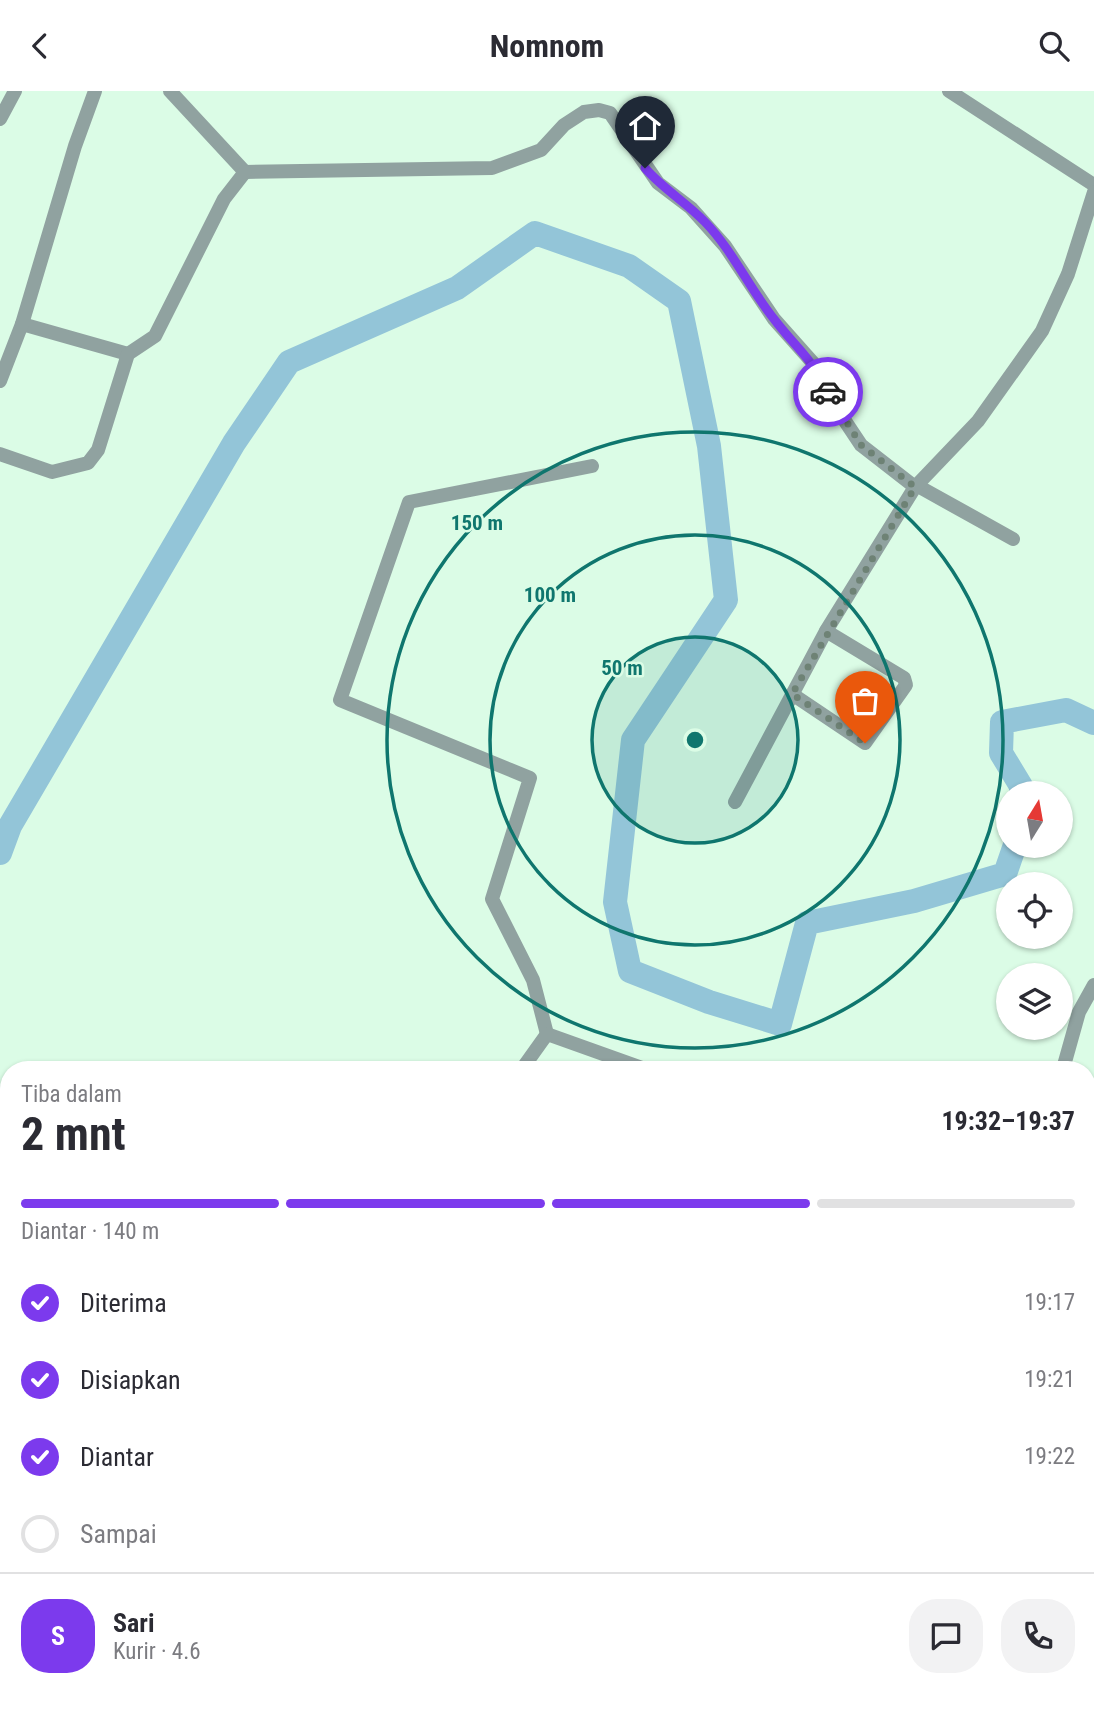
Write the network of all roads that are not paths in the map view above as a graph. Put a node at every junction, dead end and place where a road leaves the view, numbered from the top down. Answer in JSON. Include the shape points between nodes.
{"nodes":[{"id":1,"x":15,"y":91,"type":"edge"},
{"id":2,"x":95,"y":91,"type":"edge"},
{"id":3,"x":170,"y":91,"type":"edge"},
{"id":4,"x":949,"y":91,"type":"edge"},
{"id":5,"x":0,"y":119,"type":"edge"},
{"id":6,"x":245,"y":172,"type":"junction"},
{"id":7,"x":1094,"y":185,"type":"edge"},
{"id":8,"x":1094,"y":192,"type":"edge"},
{"id":9,"x":22,"y":324,"type":"junction"},
{"id":10,"x":128,"y":353,"type":"junction"},
{"id":11,"x":0,"y":381,"type":"edge"},
{"id":12,"x":0,"y":454,"type":"edge"},
{"id":13,"x":592,"y":466,"type":"dead end"},
{"id":14,"x":916,"y":486,"type":"junction"},
{"id":15,"x":1013,"y":539,"type":"dead end"},
{"id":16,"x":826,"y":631,"type":"junction"},
{"id":17,"x":792,"y":694,"type":"junction"},
{"id":18,"x":735,"y":801,"type":"dead end"},
{"id":19,"x":1094,"y":985,"type":"edge"},
{"id":20,"x":547,"y":1034,"type":"junction"},
{"id":21,"x":528,"y":1061,"type":"edge"},
{"id":22,"x":623,"y":1061,"type":"edge"},
{"id":23,"x":1065,"y":1061,"type":"edge"}],
"edges":[{"from":1,"to":5,"type":"street"},
{"from":2,"to":9,"type":"street"},
{"from":3,"to":6,"type":"street"},
{"from":4,"to":7,"type":"street"},
{"from":6,"to":10,"type":"street","via":[[224,199],[155,336]]},
{"from":6,"to":14,"type":"street","via":[[492,168],[541,150],[564,125],[584,112],[610,113],[658,183],[691,208],[725,246],[774,319],[814,364],[861,445]]},
{"from":8,"to":14,"type":"street","via":[[1068,274],[1042,331],[978,421]]},
{"from":9,"to":10,"type":"street"},
{"from":9,"to":11,"type":"street"},
{"from":10,"to":12,"type":"street","via":[[98,450],[88,463],[52,472]]},
{"from":13,"to":20,"type":"street","via":[[410,502],[340,700],[530,778],[492,899],[533,979]]},
{"from":14,"to":15,"type":"street"},
{"from":14,"to":16,"type":"street"},
{"from":16,"to":17,"type":"street"},
{"from":16,"to":17,"type":"street","via":[[904,678],[906,685],[865,743]]},
{"from":17,"to":18,"type":"street"},
{"from":19,"to":23,"type":"street","via":[[1079,1013]]},
{"from":20,"to":21,"type":"street"},
{"from":20,"to":22,"type":"street"}]}
